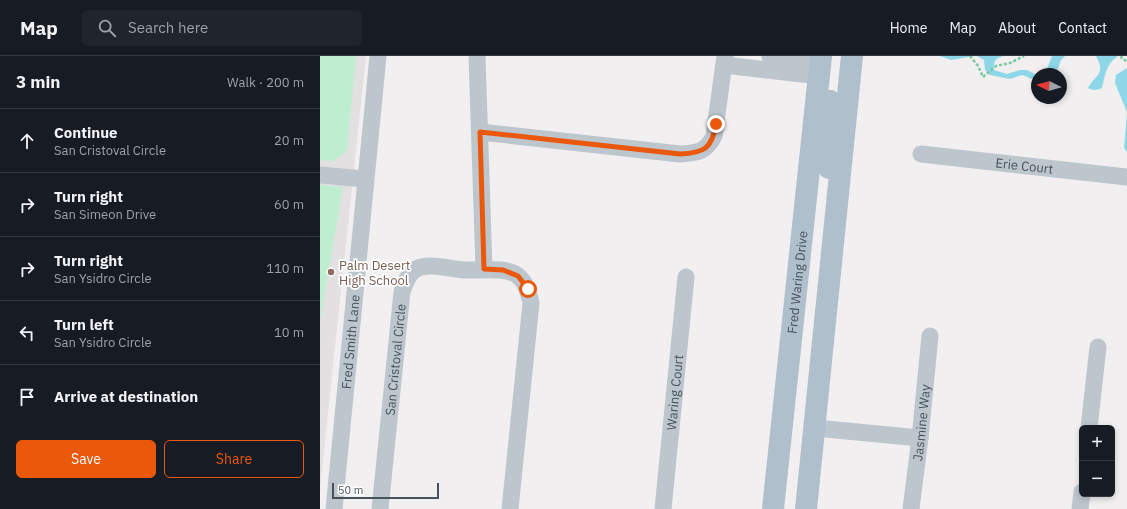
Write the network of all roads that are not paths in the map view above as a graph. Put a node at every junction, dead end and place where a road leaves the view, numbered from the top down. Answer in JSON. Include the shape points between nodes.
{"nodes":[{"id":1,"x":378,"y":56,"type":"edge"},
{"id":2,"x":477,"y":56,"type":"edge"},
{"id":3,"x":770,"y":56,"type":"edge"},
{"id":4,"x":852,"y":56,"type":"edge"},
{"id":5,"x":724,"y":61,"type":"edge"},
{"id":6,"x":820,"y":64,"type":"edge"},
{"id":7,"x":480,"y":132,"type":"junction"},
{"id":8,"x":921,"y":154,"type":"dead end"},
{"id":9,"x":320,"y":175,"type":"edge"},
{"id":10,"x":1127,"y":177,"type":"edge"},
{"id":11,"x":365,"y":179,"type":"junction"},
{"id":12,"x":836,"y":207,"type":"junction"},
{"id":13,"x":801,"y":242,"type":"junction"},
{"id":14,"x":484,"y":269,"type":"junction"},
{"id":15,"x":686,"y":277,"type":"dead end"},
{"id":16,"x":930,"y":336,"type":"dead end"},
{"id":17,"x":1098,"y":347,"type":"dead end"},
{"id":18,"x":1089,"y":425,"type":"edge"},
{"id":19,"x":815,"y":428,"type":"junction"},
{"id":20,"x":920,"y":438,"type":"junction"},
{"id":21,"x":1081,"y":497,"type":"edge"},
{"id":22,"x":334,"y":509,"type":"edge"},
{"id":23,"x":380,"y":509,"type":"edge"},
{"id":24,"x":510,"y":509,"type":"edge"},
{"id":25,"x":663,"y":509,"type":"edge"},
{"id":26,"x":774,"y":509,"type":"edge"},
{"id":27,"x":806,"y":509,"type":"edge"},
{"id":28,"x":912,"y":509,"type":"edge"},
{"id":29,"x":1080,"y":509,"type":"edge"}],
"edges":[{"from":1,"to":11,"type":"street","name":"Fred Smith Lane"},
{"from":2,"to":7,"type":"street"},
{"from":3,"to":6,"type":"street"},
{"from":4,"to":12,"type":"main road"},
{"from":5,"to":6,"type":"street"},
{"from":5,"to":7,"type":"street","via":[[714,136],[704,150],[694,154]]},
{"from":6,"to":12,"type":"main road","via":[[826,64],[832,75],[827,157]]},
{"from":6,"to":13,"type":"main road","name":"Fred Waring Drive"},
{"from":7,"to":14,"type":"street"},
{"from":8,"to":10,"type":"street","name":"Erie Court"},
{"from":9,"to":11,"type":"street"},
{"from":11,"to":22,"type":"street","name":"Fred Smith Lane"},
{"from":12,"to":19,"type":"main road"},
{"from":13,"to":19,"type":"main road","via":[[812,268],[798,419],[801,426]]},
{"from":13,"to":26,"type":"main road","name":"Fred Waring Drive"},
{"from":14,"to":23,"type":"street","name":"San Cristoval Circle","via":[[425,266],[406,278],[402,292]]},
{"from":14,"to":24,"type":"street","name":"San Cristoval Circle","via":[[503,270],[518,276],[528,289],[531,303]]},
{"from":15,"to":25,"type":"street","name":"Waring Court"},
{"from":16,"to":20,"type":"street","name":"Jasmine Way"},
{"from":17,"to":18,"type":"street"},
{"from":19,"to":20,"type":"street"},
{"from":19,"to":27,"type":"main road"},
{"from":20,"to":28,"type":"street","name":"Jasmine Way"},
{"from":21,"to":29,"type":"street"}]}
